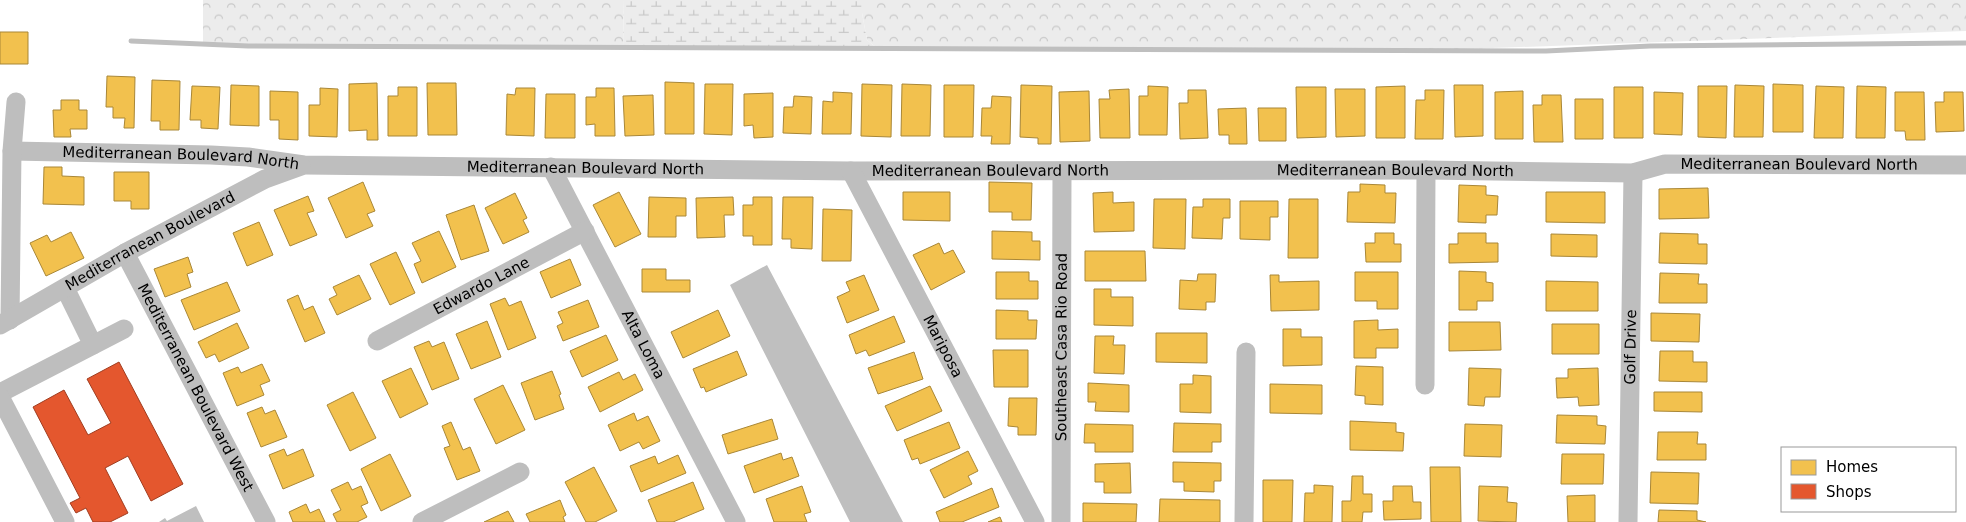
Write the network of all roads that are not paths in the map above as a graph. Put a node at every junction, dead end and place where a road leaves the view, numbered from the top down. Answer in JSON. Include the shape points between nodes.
{"nodes":[{"id":1,"x":16,"y":102,"type":"dead end"},
{"id":2,"x":12,"y":151,"type":"junction"},
{"id":3,"x":1966,"y":164,"type":"edge"},
{"id":4,"x":304,"y":165,"type":"junction"},
{"id":5,"x":551,"y":167,"type":"junction"},
{"id":6,"x":1426,"y":170,"type":"junction"},
{"id":7,"x":851,"y":171,"type":"junction"},
{"id":8,"x":1062,"y":171,"type":"junction"},
{"id":9,"x":1633,"y":173,"type":"junction"},
{"id":10,"x":585,"y":231,"type":"junction"},
{"id":11,"x":126,"y":253,"type":"junction"},
{"id":12,"x":65,"y":288,"type":"junction"},
{"id":13,"x":5,"y":322,"type":"edge"},
{"id":14,"x":124,"y":329,"type":"dead end"},
{"id":15,"x":377,"y":341,"type":"dead end"},
{"id":16,"x":93,"y":345,"type":"junction"},
{"id":17,"x":1246,"y":352,"type":"dead end"},
{"id":18,"x":1425,"y":386,"type":"dead end"},
{"id":19,"x":0,"y":395,"type":"edge"},
{"id":20,"x":520,"y":472,"type":"dead end"},
{"id":21,"x":65,"y":522,"type":"edge"},
{"id":22,"x":266,"y":522,"type":"edge"},
{"id":23,"x":422,"y":522,"type":"edge"},
{"id":24,"x":736,"y":522,"type":"edge"},
{"id":25,"x":1035,"y":522,"type":"edge"},
{"id":26,"x":1061,"y":522,"type":"edge"},
{"id":27,"x":1244,"y":522,"type":"edge"},
{"id":28,"x":1628,"y":522,"type":"edge"}],
"edges":[{"from":1,"to":2,"type":"street"},
{"from":2,"to":4,"type":"street","name":"Mediterranean Boulevard North","via":[[211,154]]},
{"from":2,"to":13,"type":"street"},
{"from":3,"to":9,"type":"street","name":"Mediterranean Boulevard North","via":[[1665,164]]},
{"from":4,"to":5,"type":"street","name":"Mediterranean Boulevard North"},
{"from":4,"to":11,"type":"street","name":"Mediterranean Boulevard","via":[[265,179]]},
{"from":5,"to":7,"type":"street","name":"Mediterranean Boulevard North"},
{"from":5,"to":10,"type":"street","name":"Alta Loma"},
{"from":6,"to":8,"type":"street","name":"Mediterranean Boulevard North"},
{"from":6,"to":9,"type":"street","name":"Mediterranean Boulevard North"},
{"from":6,"to":18,"type":"street"},
{"from":7,"to":8,"type":"street","name":"Mediterranean Boulevard North"},
{"from":7,"to":25,"type":"street","name":"Mariposa"},
{"from":8,"to":26,"type":"street","name":"Southeast Casa Rio Road"},
{"from":9,"to":28,"type":"street","name":"Golf Drive"},
{"from":10,"to":15,"type":"street","name":"Edwardo Lane"},
{"from":10,"to":24,"type":"street","name":"Alta Loma"},
{"from":11,"to":12,"type":"street","name":"Mediterranean Boulevard"},
{"from":11,"to":22,"type":"street","name":"Mediterranean Boulevard West"},
{"from":12,"to":13,"type":"street","name":"Mediterranean Boulevard"},
{"from":12,"to":16,"type":"street"},
{"from":14,"to":16,"type":"street"},
{"from":16,"to":19,"type":"street"},
{"from":17,"to":27,"type":"street"},
{"from":19,"to":21,"type":"street"},
{"from":20,"to":23,"type":"street"}]}
